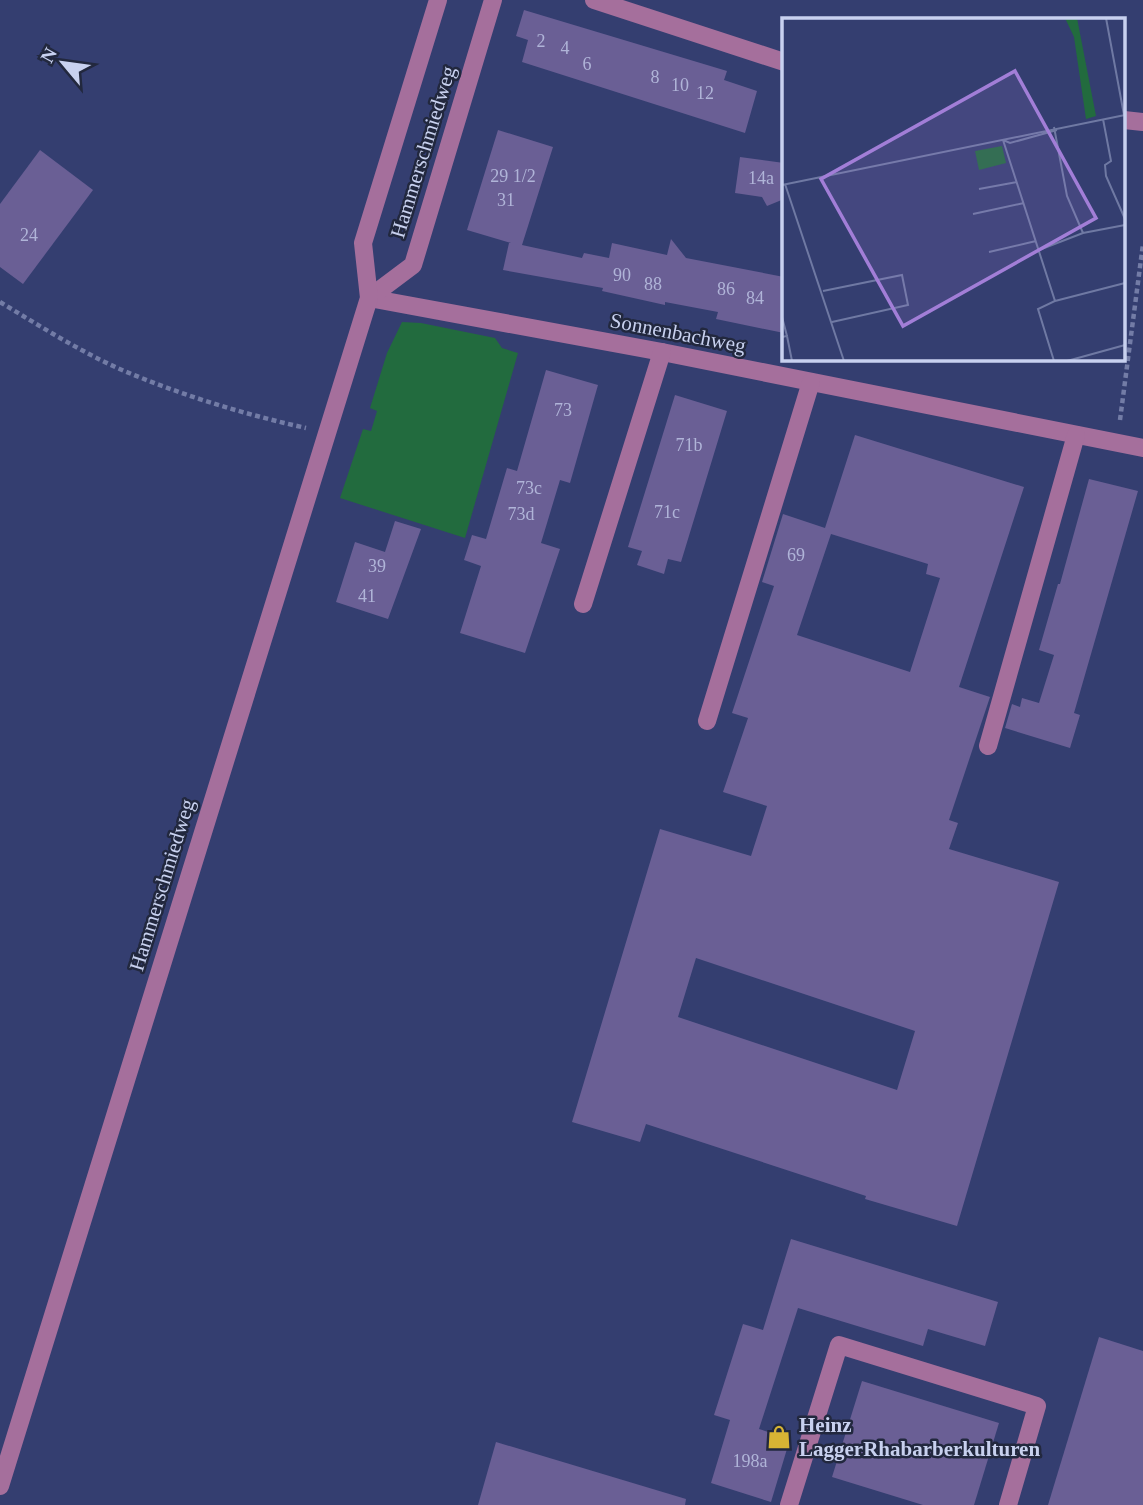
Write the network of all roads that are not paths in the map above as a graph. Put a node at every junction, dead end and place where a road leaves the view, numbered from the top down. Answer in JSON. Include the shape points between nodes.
{"nodes":[{"id":1,"x":438,"y":0,"type":"edge"},
{"id":2,"x":493,"y":0,"type":"edge"},
{"id":3,"x":594,"y":0,"type":"edge"},
{"id":4,"x":782,"y":61,"type":"edge"},
{"id":5,"x":369,"y":298,"type":"junction"},
{"id":6,"x":662,"y":352,"type":"junction"},
{"id":7,"x":811,"y":382,"type":"junction"},
{"id":8,"x":1076,"y":435,"type":"junction"},
{"id":9,"x":1142,"y":443,"type":"edge"},
{"id":10,"x":583,"y":604,"type":"dead end"},
{"id":11,"x":706,"y":721,"type":"dead end"},
{"id":12,"x":988,"y":746,"type":"dead end"},
{"id":13,"x":0,"y":1486,"type":"edge"},
{"id":14,"x":789,"y":1505,"type":"edge"},
{"id":15,"x":1008,"y":1505,"type":"edge"}],
"edges":[{"from":1,"to":5,"type":"street","name":"Hammerschmiedweg","via":[[363,243]]},
{"from":2,"to":5,"type":"street","name":"Hammerschmiedweg","via":[[413,265]]},
{"from":3,"to":4,"type":"street"},
{"from":5,"to":6,"type":"street","name":"Sonnenbachweg"},
{"from":5,"to":13,"type":"street","name":"Hammerschmiedweg"},
{"from":6,"to":7,"type":"street","name":"Sonnenbachweg"},
{"from":6,"to":10,"type":"street"},
{"from":7,"to":8,"type":"street","name":"Sonnenbachweg"},
{"from":7,"to":11,"type":"street"},
{"from":8,"to":9,"type":"street","name":"Sonnenbachweg"},
{"from":8,"to":12,"type":"street"},
{"from":14,"to":15,"type":"street","via":[[839,1345],[1037,1406]]}]}
